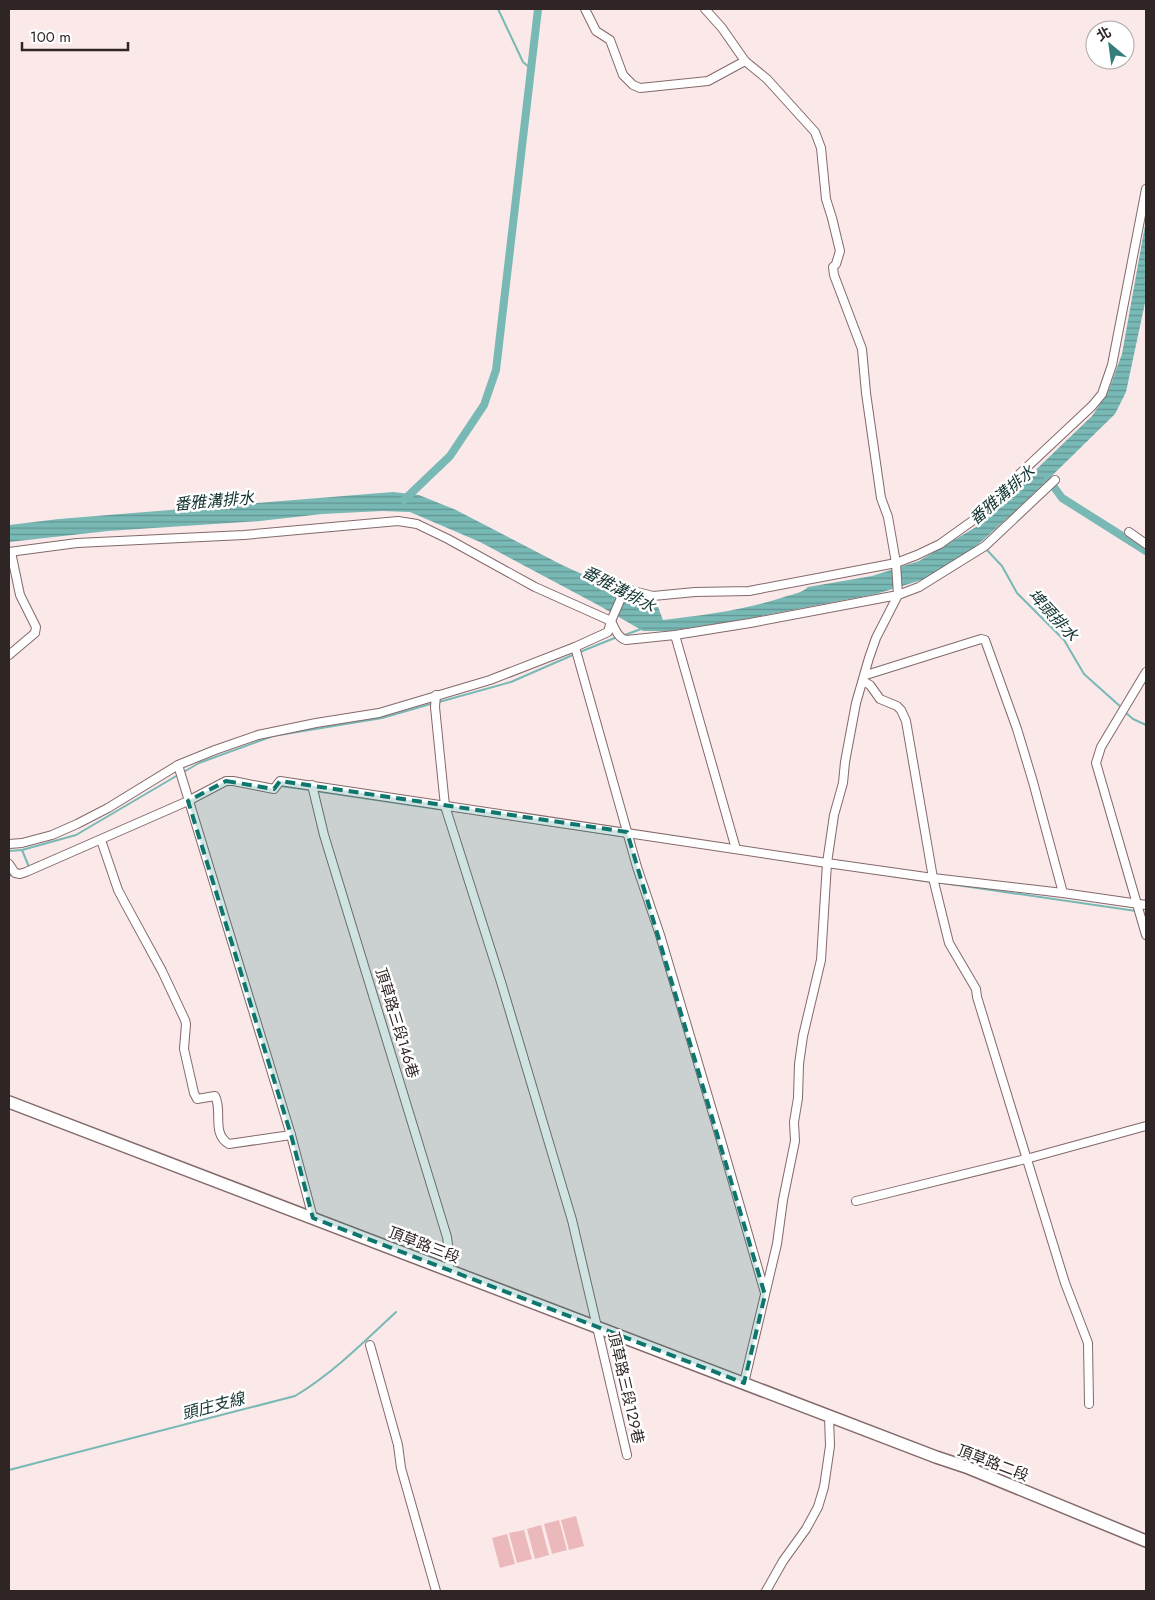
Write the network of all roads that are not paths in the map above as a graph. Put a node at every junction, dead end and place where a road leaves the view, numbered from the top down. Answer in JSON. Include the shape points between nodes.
{"nodes":[{"id":1,"x":585,"y":9,"type":"edge"},
{"id":2,"x":705,"y":9,"type":"edge"},
{"id":3,"x":745,"y":61,"type":"junction"},
{"id":4,"x":1146,"y":189,"type":"edge"},
{"id":5,"x":1055,"y":480,"type":"dead end"},
{"id":6,"x":1129,"y":532,"type":"dead end"},
{"id":7,"x":1146,"y":544,"type":"edge"},
{"id":8,"x":10,"y":552,"type":"edge"},
{"id":9,"x":896,"y":563,"type":"junction"},
{"id":10,"x":898,"y":595,"type":"junction"},
{"id":11,"x":611,"y":621,"type":"junction"},
{"id":12,"x":675,"y":635,"type":"junction"},
{"id":13,"x":577,"y":652,"type":"junction"},
{"id":14,"x":9,"y":656,"type":"edge"},
{"id":15,"x":1146,"y":672,"type":"edge"},
{"id":16,"x":864,"y":678,"type":"junction"},
{"id":17,"x":435,"y":700,"type":"junction"},
{"id":18,"x":178,"y":765,"type":"junction"},
{"id":19,"x":312,"y":785,"type":"junction"},
{"id":20,"x":188,"y":801,"type":"junction"},
{"id":21,"x":445,"y":806,"type":"junction"},
{"id":22,"x":627,"y":832,"type":"junction"},
{"id":23,"x":101,"y":840,"type":"junction"},
{"id":24,"x":9,"y":844,"type":"edge"},
{"id":25,"x":736,"y":849,"type":"junction"},
{"id":26,"x":827,"y":863,"type":"junction"},
{"id":27,"x":9,"y":864,"type":"edge"},
{"id":28,"x":933,"y":878,"type":"junction"},
{"id":29,"x":1063,"y":892,"type":"junction"},
{"id":30,"x":1142,"y":905,"type":"edge"},
{"id":31,"x":1146,"y":935,"type":"edge"},
{"id":32,"x":9,"y":1102,"type":"edge"},
{"id":33,"x":1146,"y":1126,"type":"edge"},
{"id":34,"x":291,"y":1135,"type":"junction"},
{"id":35,"x":1026,"y":1159,"type":"junction"},
{"id":36,"x":856,"y":1201,"type":"dead end"},
{"id":37,"x":313,"y":1218,"type":"junction"},
{"id":38,"x":448,"y":1270,"type":"junction"},
{"id":39,"x":765,"y":1295,"type":"junction"},
{"id":40,"x":598,"y":1327,"type":"junction"},
{"id":41,"x":370,"y":1345,"type":"dead end"},
{"id":42,"x":744,"y":1383,"type":"junction"},
{"id":43,"x":1089,"y":1404,"type":"dead end"},
{"id":44,"x":829,"y":1416,"type":"junction"},
{"id":45,"x":627,"y":1455,"type":"dead end"},
{"id":46,"x":1146,"y":1541,"type":"edge"},
{"id":47,"x":436,"y":1591,"type":"edge"},
{"id":48,"x":766,"y":1591,"type":"edge"}],
"edges":[{"from":1,"to":3,"type":"street","via":[[596,31],[610,40],[622,75],[640,88],[708,80]]},
{"from":2,"to":3,"type":"street"},
{"from":3,"to":9,"type":"street","via":[[767,78],[815,132],[821,148],[826,199],[840,251],[833,267],[834,275],[862,349],[881,498],[888,517]]},
{"from":4,"to":9,"type":"street","via":[[1112,365],[1102,394],[975,519],[940,544]]},
{"from":5,"to":10,"type":"street","via":[[985,546],[919,587]]},
{"from":6,"to":7,"type":"street"},
{"from":8,"to":11,"type":"street","via":[[77,543],[244,535],[398,521],[417,524],[535,587]]},
{"from":8,"to":14,"type":"street","via":[[20,595],[36,627],[35,633]]},
{"from":9,"to":10,"type":"street"},
{"from":9,"to":11,"type":"street","via":[[749,591],[653,596],[625,589]]},
{"from":10,"to":12,"type":"street"},
{"from":10,"to":16,"type":"street","via":[[876,638]]},
{"from":11,"to":12,"type":"street","via":[[619,636],[626,640]]},
{"from":11,"to":13,"type":"street","via":[[608,632]]},
{"from":12,"to":25,"type":"street"},
{"from":13,"to":17,"type":"street"},
{"from":13,"to":22,"type":"street"},
{"from":15,"to":30,"type":"street","via":[[1101,747],[1096,764]]},
{"from":16,"to":26,"type":"street","via":[[856,703]]},
{"from":16,"to":28,"type":"street","via":[[880,699],[901,710],[906,721]]},
{"from":16,"to":29,"type":"street","via":[[985,640],[1020,738]]},
{"from":17,"to":18,"type":"street","via":[[258,734]]},
{"from":17,"to":21,"type":"street","name":"頂草路三段129巷"},
{"from":18,"to":20,"type":"street"},
{"from":18,"to":24,"type":"street","via":[[77,824],[52,835]]},
{"from":19,"to":20,"type":"street","via":[[280,781],[274,789],[226,781]]},
{"from":19,"to":21,"type":"street"},
{"from":19,"to":38,"type":"street","name":"頂草路三段146巷","via":[[324,835],[447,1237]]},
{"from":20,"to":23,"type":"street"},
{"from":20,"to":34,"type":"street"},
{"from":21,"to":22,"type":"street"},
{"from":21,"to":40,"type":"street","name":"頂草路三段129巷","via":[[572,1220]]},
{"from":22,"to":25,"type":"street"},
{"from":22,"to":39,"type":"street"},
{"from":23,"to":27,"type":"street","via":[[20,874],[15,873]]},
{"from":23,"to":34,"type":"street","via":[[120,896],[185,1020],[184,1049],[194,1093],[197,1098],[215,1096],[218,1101],[221,1137],[229,1144]]},
{"from":25,"to":26,"type":"street"},
{"from":26,"to":28,"type":"street"},
{"from":26,"to":39,"type":"street","via":[[821,960],[803,1036],[795,1141]]},
{"from":28,"to":29,"type":"street"},
{"from":28,"to":35,"type":"street","via":[[949,944],[976,989]]},
{"from":29,"to":30,"type":"street"},
{"from":30,"to":31,"type":"street"},
{"from":32,"to":37,"type":"street","name":"頂草路三段"},
{"from":33,"to":35,"type":"street"},
{"from":34,"to":37,"type":"street"},
{"from":35,"to":36,"type":"street"},
{"from":35,"to":43,"type":"street","via":[[1065,1283],[1088,1343]]},
{"from":37,"to":38,"type":"street","name":"頂草路三段"},
{"from":38,"to":40,"type":"street","name":"頂草路三段"},
{"from":39,"to":42,"type":"street"},
{"from":40,"to":42,"type":"street","name":"頂草路三段"},
{"from":40,"to":45,"type":"street","name":"頂草路三段129巷"},
{"from":41,"to":47,"type":"street"},
{"from":42,"to":44,"type":"street","name":"頂草路三段"},
{"from":44,"to":46,"type":"street","name":"頂草路二段","via":[[966,1467]]},
{"from":44,"to":48,"type":"street","via":[[830,1446],[818,1507]]}]}
